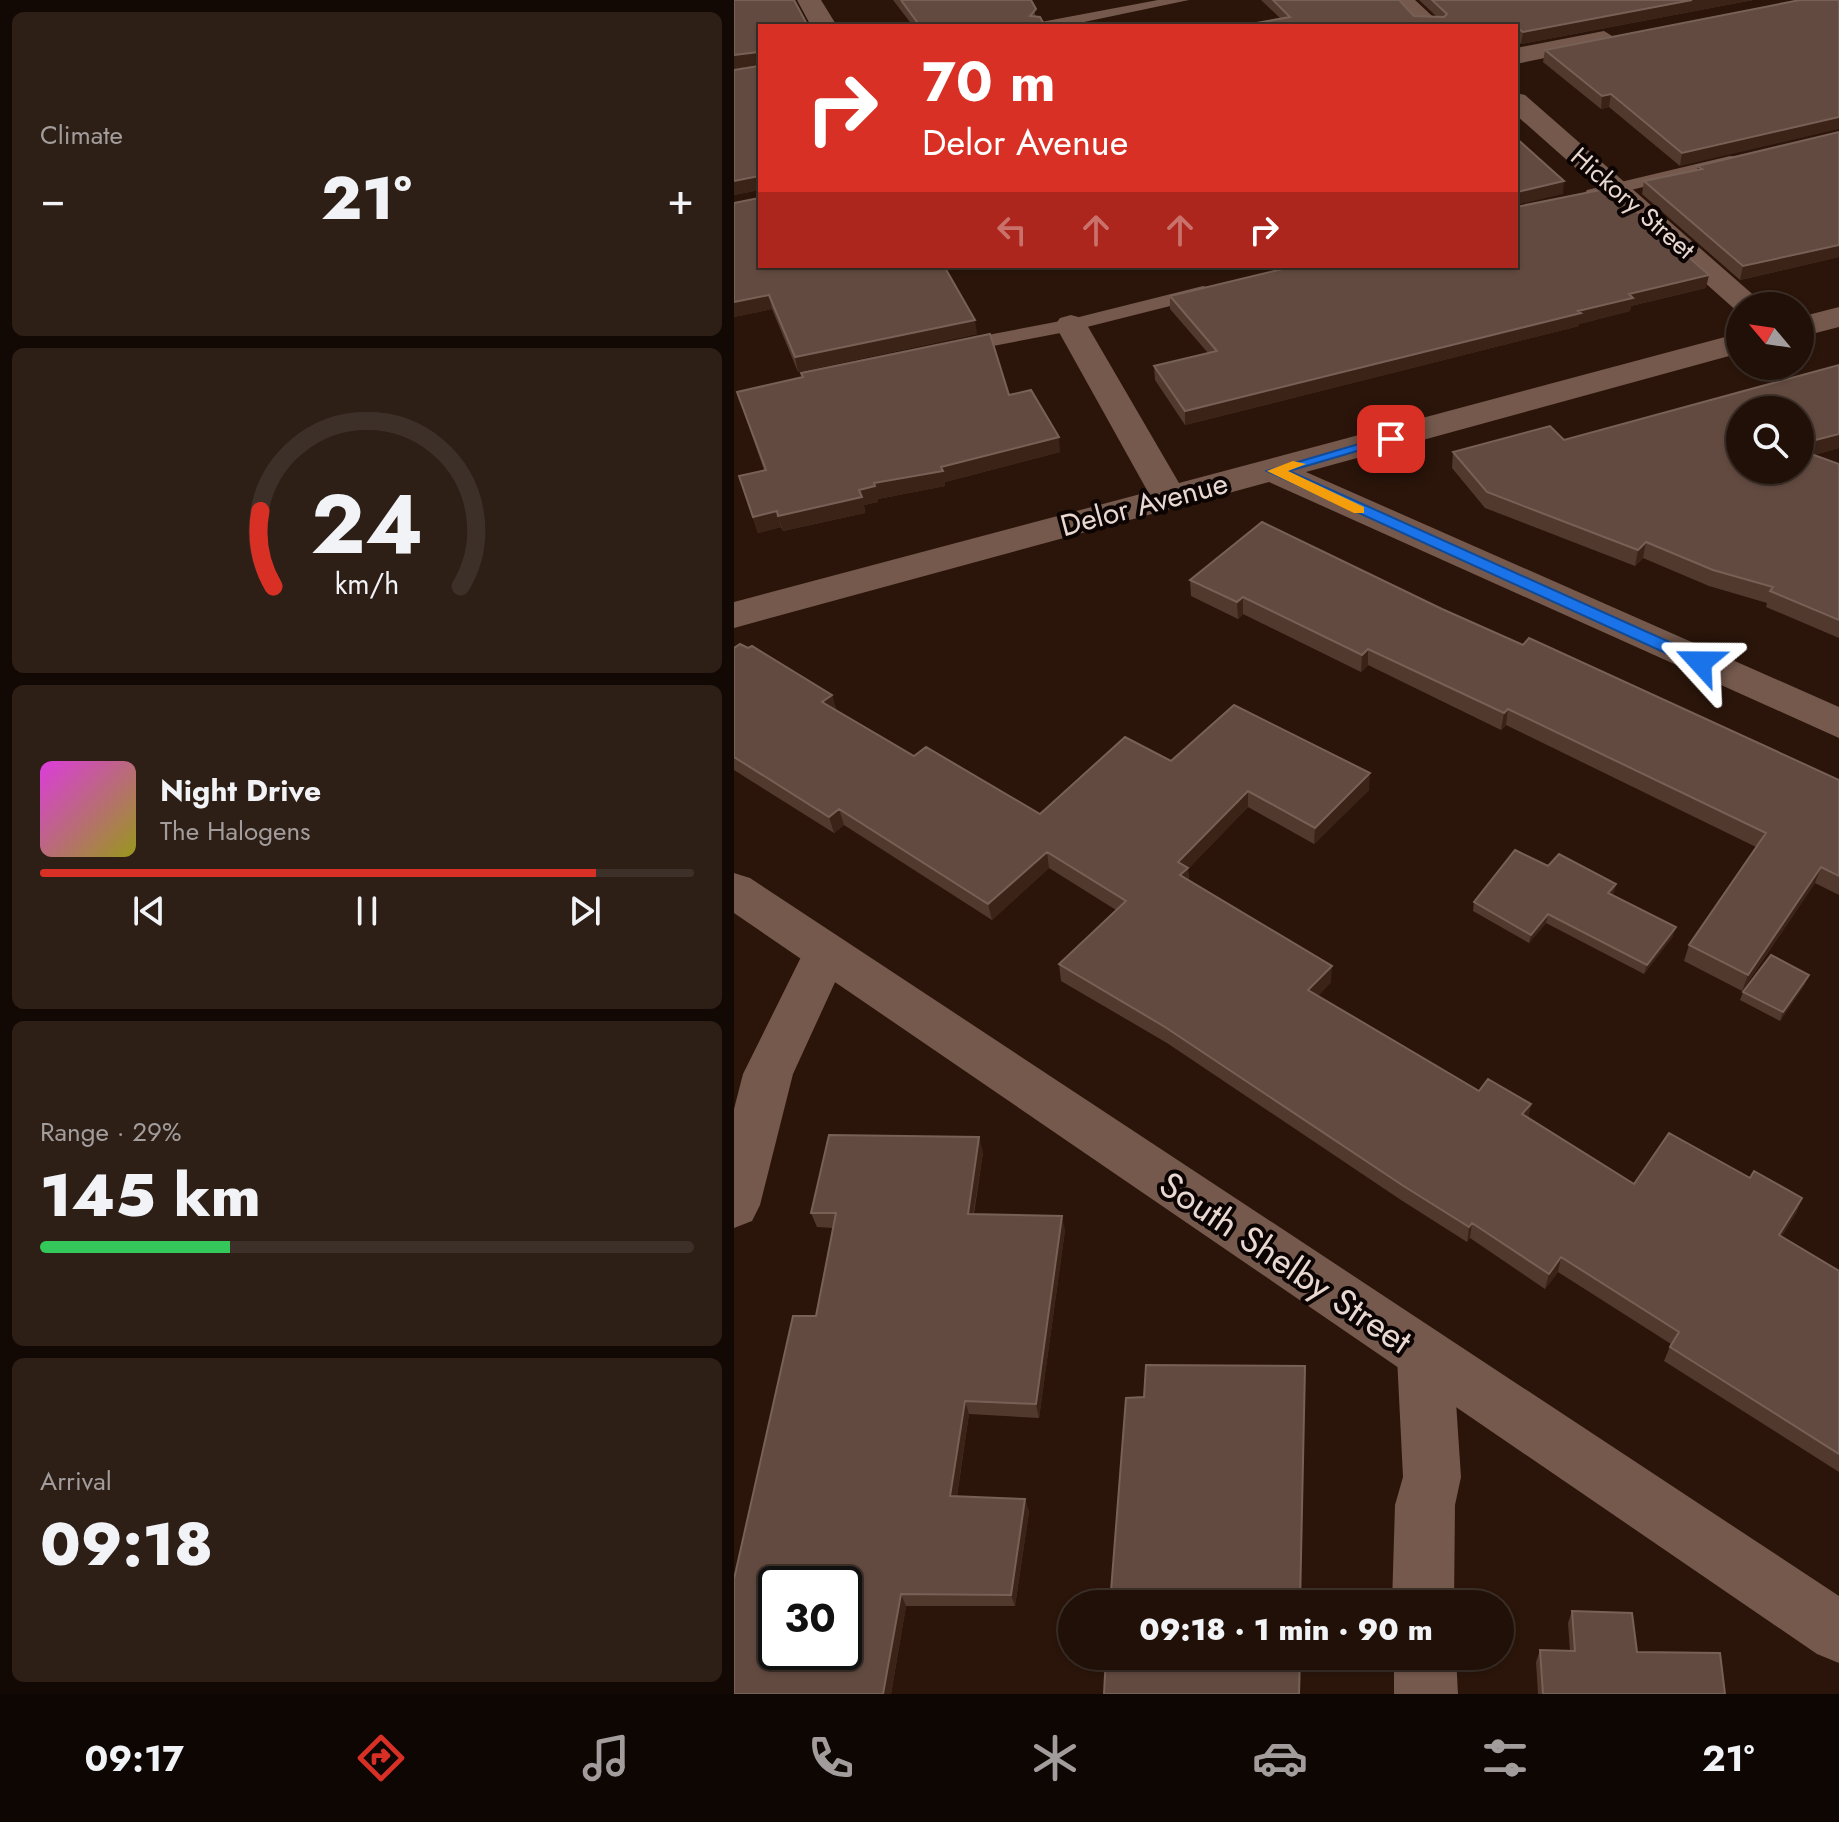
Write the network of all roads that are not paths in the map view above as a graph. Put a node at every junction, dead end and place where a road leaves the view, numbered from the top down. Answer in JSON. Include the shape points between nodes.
{"nodes":[{"id":1,"x":809,"y":0,"type":"edge"},
{"id":2,"x":1182,"y":0,"type":"edge"},
{"id":3,"x":1400,"y":0,"type":"edge"},
{"id":4,"x":823,"y":24,"type":"edge"},
{"id":5,"x":1052,"y":24,"type":"edge"},
{"id":6,"x":1428,"y":24,"type":"edge"},
{"id":7,"x":1623,"y":35,"type":"edge"},
{"id":8,"x":1518,"y":56,"type":"edge"},
{"id":9,"x":1518,"y":103,"type":"edge"},
{"id":10,"x":1750,"y":157,"type":"edge"},
{"id":11,"x":1616,"y":188,"type":"junction"},
{"id":12,"x":1573,"y":199,"type":"edge"},
{"id":13,"x":1218,"y":288,"type":"edge"},
{"id":14,"x":1734,"y":292,"type":"edge"},
{"id":15,"x":1839,"y":317,"type":"edge"},
{"id":16,"x":1814,"y":323,"type":"edge"},
{"id":17,"x":1071,"y":325,"type":"junction"},
{"id":18,"x":1726,"y":347,"type":"edge"},
{"id":19,"x":937,"y":350,"type":"edge"},
{"id":20,"x":1275,"y":471,"type":"junction"},
{"id":21,"x":1168,"y":496,"type":"junction"},
{"id":22,"x":734,"y":615,"type":"edge"},
{"id":23,"x":1839,"y":724,"type":"edge"},
{"id":24,"x":734,"y":890,"type":"edge"},
{"id":25,"x":825,"y":954,"type":"junction"},
{"id":26,"x":734,"y":1205,"type":"edge"},
{"id":27,"x":1425,"y":1357,"type":"junction"},
{"id":28,"x":1423,"y":1590,"type":"edge"},
{"id":29,"x":1839,"y":1632,"type":"edge"},
{"id":30,"x":1425,"y":1670,"type":"edge"},
{"id":31,"x":1426,"y":1694,"type":"edge"}],
"edges":[{"from":1,"to":4,"type":"street"},
{"from":2,"to":5,"type":"lane"},
{"from":3,"to":6,"type":"street"},
{"from":7,"to":8,"type":"street"},
{"from":9,"to":11,"type":"street","name":"Hickory Street"},
{"from":10,"to":11,"type":"lane"},
{"from":11,"to":12,"type":"lane"},
{"from":11,"to":14,"type":"street","name":"Hickory Street"},
{"from":13,"to":17,"type":"lane"},
{"from":15,"to":16,"type":"street"},
{"from":17,"to":19,"type":"lane"},
{"from":17,"to":21,"type":"street"},
{"from":18,"to":20,"type":"street","name":"Delor Avenue"},
{"from":20,"to":21,"type":"street","name":"Delor Avenue"},
{"from":20,"to":23,"type":"street"},
{"from":21,"to":22,"type":"street","name":"Delor Avenue"},
{"from":24,"to":25,"type":"street","name":"South Shelby Street"},
{"from":25,"to":26,"type":"street","via":[[768,1074]]},
{"from":25,"to":27,"type":"street","name":"South Shelby Street"},
{"from":27,"to":28,"type":"street","via":[[1432,1477],[1425,1505]]},
{"from":27,"to":29,"type":"street","name":"South Shelby Street"},
{"from":30,"to":31,"type":"street"}]}
